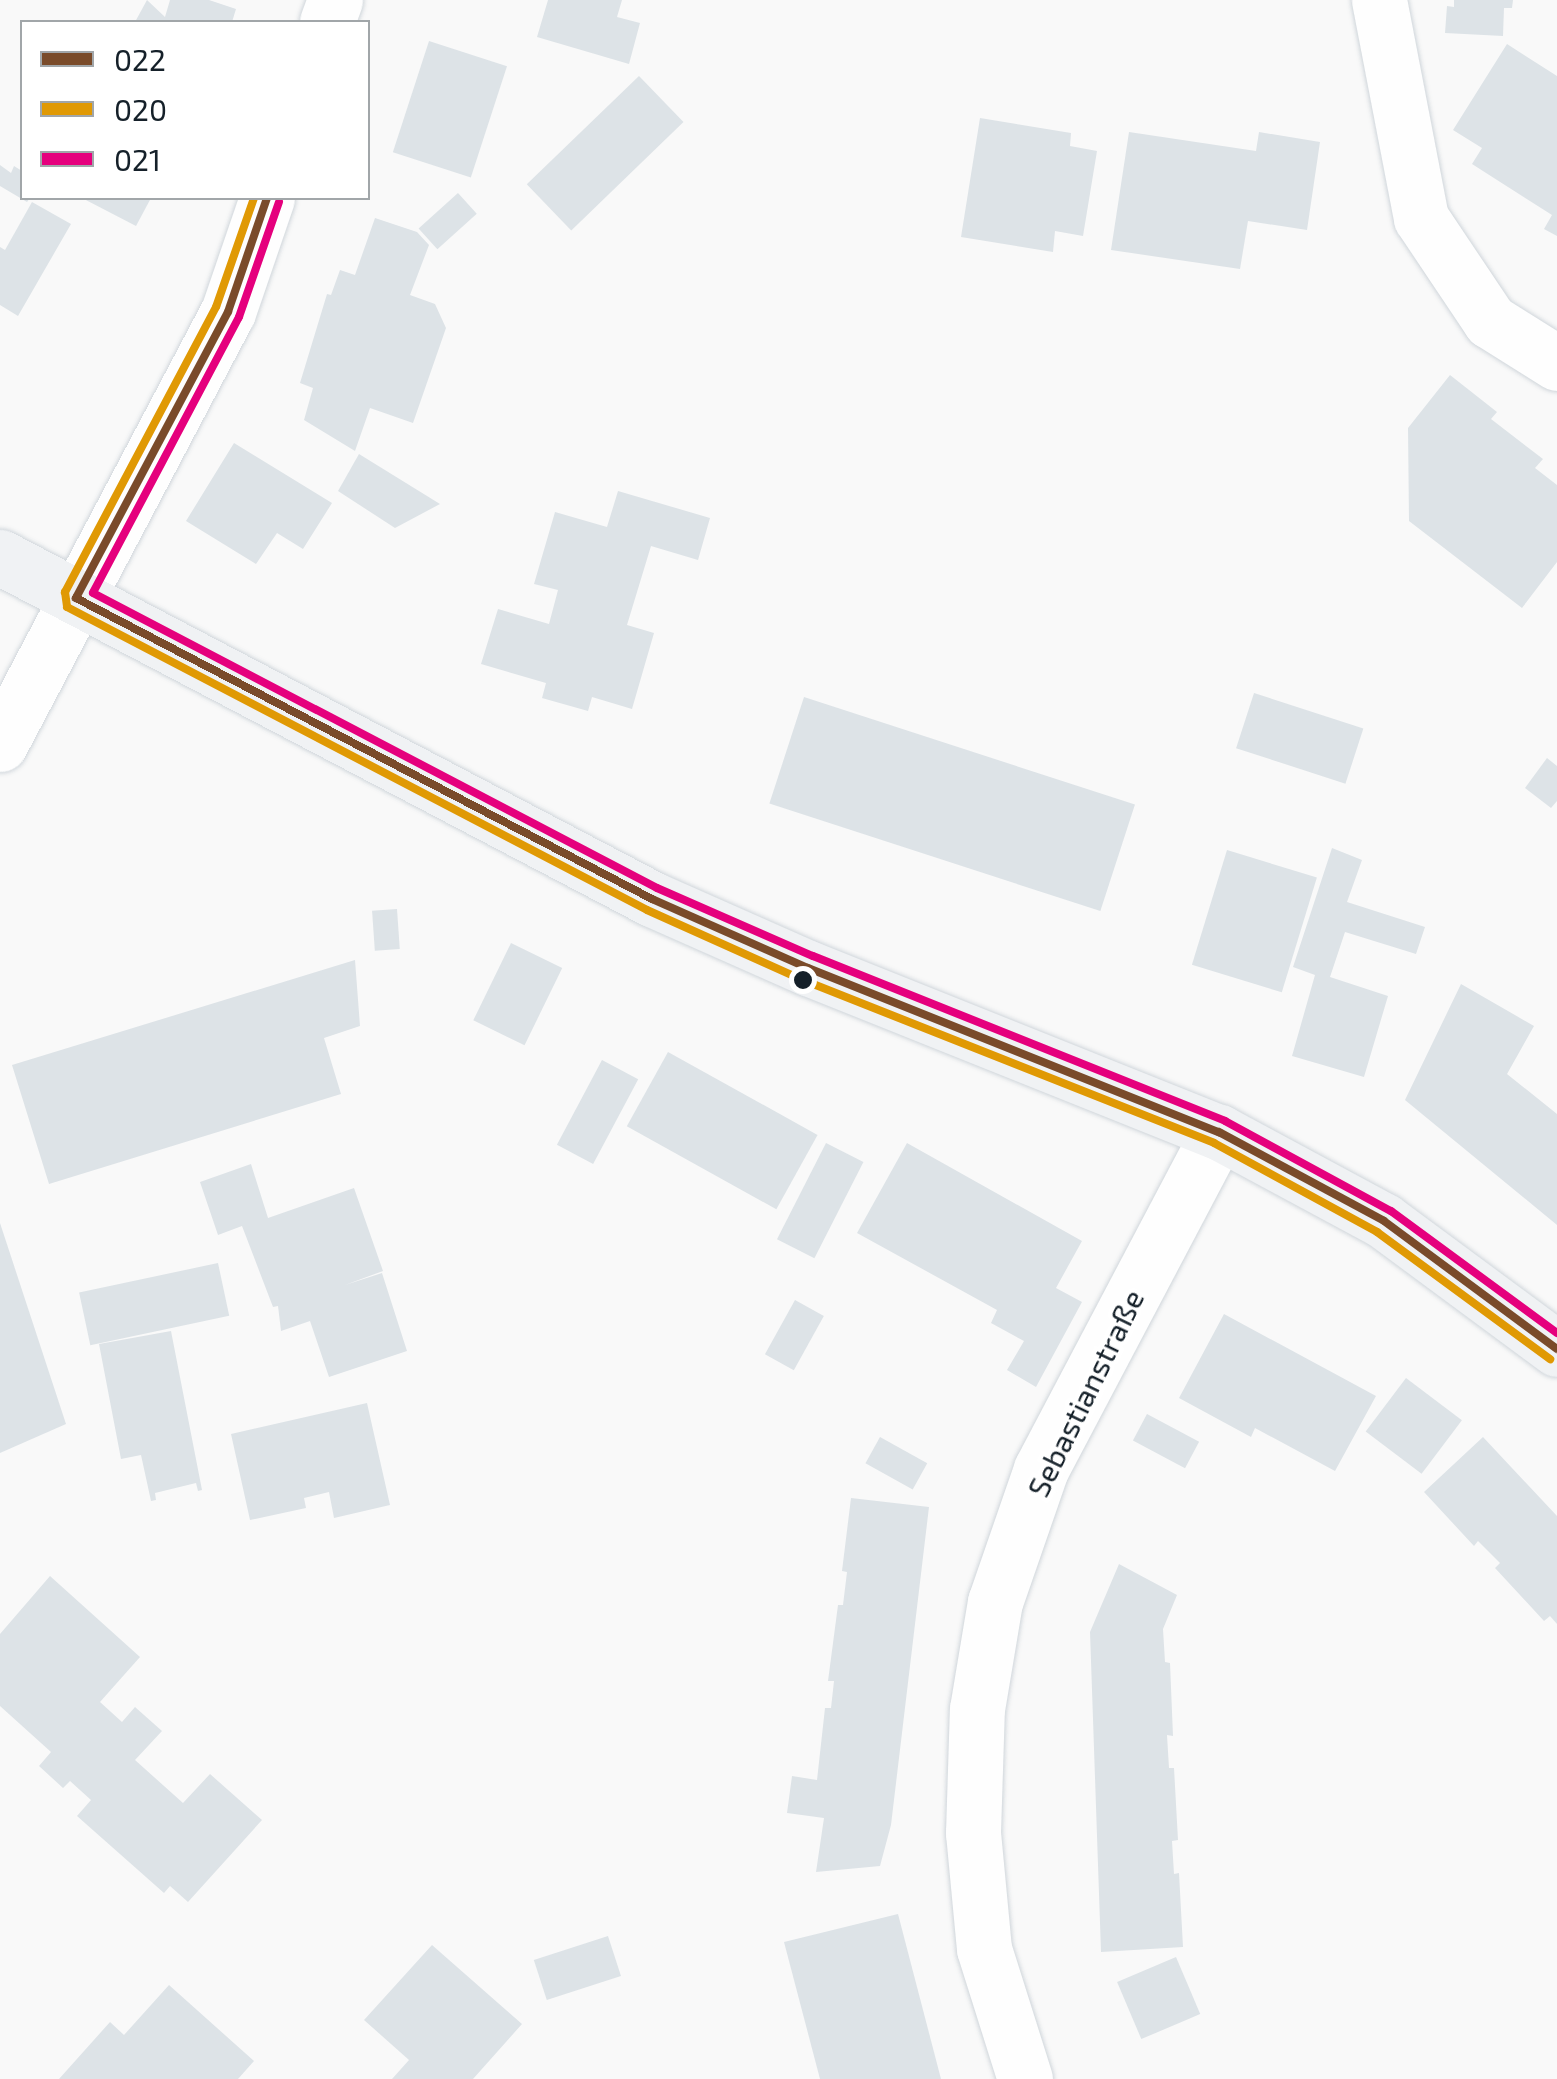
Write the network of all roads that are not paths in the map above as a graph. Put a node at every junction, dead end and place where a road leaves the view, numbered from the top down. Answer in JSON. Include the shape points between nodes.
{"nodes":[{"id":1,"x":1379,"y":0,"type":"edge"},
{"id":2,"x":266,"y":200,"type":"edge"},
{"id":3,"x":1557,"y":364,"type":"edge"},
{"id":4,"x":0,"y":557,"type":"edge"},
{"id":5,"x":76,"y":598,"type":"junction"},
{"id":6,"x":0,"y":744,"type":"edge"},
{"id":7,"x":1219,"y":1132,"type":"junction"},
{"id":8,"x":1557,"y":1350,"type":"edge"},
{"id":9,"x":1026,"y":2079,"type":"edge"}],
"edges":[{"from":1,"to":3,"type":"street","via":[[1421,218],[1490,321]]},
{"from":2,"to":5,"type":"street","via":[[228,312]]},
{"from":4,"to":5,"type":"main road"},
{"from":5,"to":6,"type":"street"},
{"from":5,"to":7,"type":"main road","via":[[652,899]]},
{"from":7,"to":8,"type":"main road","via":[[1384,1220]]},
{"from":7,"to":9,"type":"street","name":"Sebastianstraße","via":[[1041,1469],[995,1602],[977,1710],[974,1833],[984,1949]]}]}
